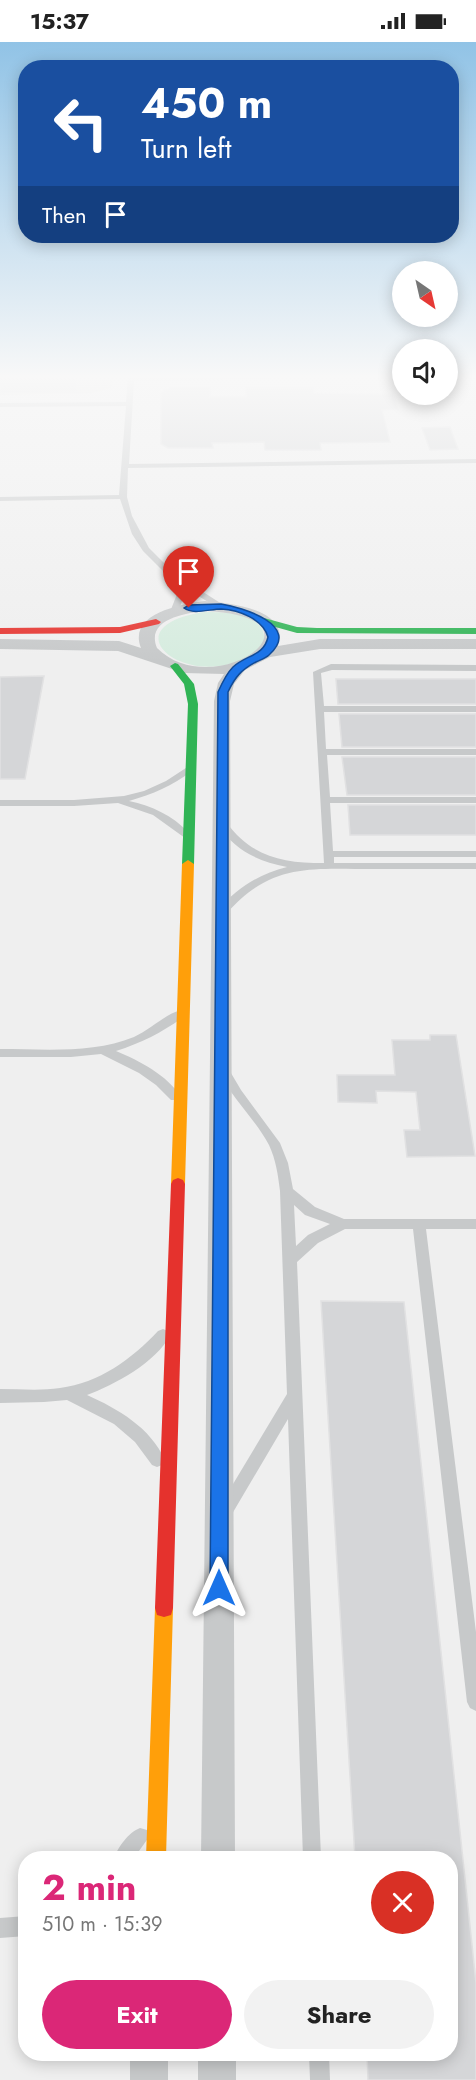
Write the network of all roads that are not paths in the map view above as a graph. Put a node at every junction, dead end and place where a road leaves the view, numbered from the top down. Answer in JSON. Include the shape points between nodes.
{"nodes":[{"id":1,"x":125,"y":471,"type":"edge"},
{"id":2,"x":123,"y":497,"type":"junction"},
{"id":3,"x":0,"y":499,"type":"edge"},
{"id":4,"x":173,"y":578,"type":"junction"},
{"id":5,"x":221,"y":606,"type":"junction"},
{"id":6,"x":174,"y":612,"type":"junction"},
{"id":7,"x":264,"y":621,"type":"junction"},
{"id":8,"x":156,"y":622,"type":"junction"},
{"id":9,"x":0,"y":631,"type":"edge"},
{"id":10,"x":476,"y":631,"type":"edge"},
{"id":11,"x":0,"y":644,"type":"edge"},
{"id":12,"x":476,"y":644,"type":"edge"},
{"id":13,"x":265,"y":653,"type":"junction"},
{"id":14,"x":159,"y":659,"type":"junction"},
{"id":15,"x":175,"y":666,"type":"junction"},
{"id":16,"x":239,"y":667,"type":"junction"},
{"id":17,"x":476,"y":668,"type":"edge"},
{"id":18,"x":319,"y":709,"type":"junction"},
{"id":19,"x":476,"y":709,"type":"edge"},
{"id":20,"x":321,"y":752,"type":"junction"},
{"id":21,"x":476,"y":752,"type":"edge"},
{"id":22,"x":191,"y":767,"type":"junction"},
{"id":23,"x":324,"y":800,"type":"junction"},
{"id":24,"x":476,"y":800,"type":"edge"},
{"id":25,"x":118,"y":801,"type":"junction"},
{"id":26,"x":0,"y":803,"type":"edge"},
{"id":27,"x":222,"y":824,"type":"junction"},
{"id":28,"x":188,"y":839,"type":"junction"},
{"id":29,"x":328,"y":854,"type":"junction"},
{"id":30,"x":476,"y":854,"type":"edge"},
{"id":31,"x":329,"y":866,"type":"junction"},
{"id":32,"x":476,"y":866,"type":"edge"},
{"id":33,"x":302,"y":867,"type":"junction"},
{"id":34,"x":222,"y":912,"type":"junction"},
{"id":35,"x":183,"y":1011,"type":"junction"},
{"id":36,"x":105,"y":1051,"type":"junction"},
{"id":37,"x":0,"y":1053,"type":"edge"},
{"id":38,"x":221,"y":1064,"type":"junction"},
{"id":39,"x":180,"y":1103,"type":"junction"},
{"id":40,"x":287,"y":1191,"type":"junction"},
{"id":41,"x":343,"y":1224,"type":"junction"},
{"id":42,"x":419,"y":1224,"type":"junction"},
{"id":43,"x":476,"y":1224,"type":"edge"},
{"id":44,"x":290,"y":1260,"type":"junction"},
{"id":45,"x":173,"y":1322,"type":"junction"},
{"id":46,"x":69,"y":1394,"type":"junction"},
{"id":47,"x":295,"y":1395,"type":"junction"},
{"id":48,"x":0,"y":1396,"type":"edge"},
{"id":49,"x":168,"y":1480,"type":"junction"},
{"id":50,"x":219,"y":1521,"type":"junction"},
{"id":51,"x":476,"y":1702,"type":"edge"},
{"id":52,"x":157,"y":1808,"type":"junction"},
{"id":53,"x":130,"y":1851,"type":"edge"},
{"id":54,"x":156,"y":1851,"type":"edge"},
{"id":55,"x":218,"y":1851,"type":"edge"},
{"id":56,"x":312,"y":1851,"type":"edge"},
{"id":57,"x":0,"y":1928,"type":"edge"},
{"id":58,"x":18,"y":1928,"type":"edge"},
{"id":59,"x":217,"y":2061,"type":"edge"},
{"id":60,"x":319,"y":2061,"type":"edge"},
{"id":61,"x":217,"y":2080,"type":"edge"},
{"id":62,"x":320,"y":2080,"type":"edge"}],
"edges":[{"from":1,"to":2,"type":"lane"},
{"from":2,"to":3,"type":"lane"},
{"from":2,"to":4,"type":"lane","via":[[132,529]]},
{"from":4,"to":5,"type":"lane"},
{"from":4,"to":6,"type":"lane","via":[[181,594]]},
{"from":5,"to":6,"type":"street"},
{"from":5,"to":7,"type":"street"},
{"from":6,"to":8,"type":"street"},
{"from":7,"to":10,"type":"street","via":[[317,631]]},
{"from":7,"to":13,"type":"street","via":[[273,637]]},
{"from":8,"to":9,"type":"street","via":[[120,630]]},
{"from":8,"to":14,"type":"street","via":[[146,640]]},
{"from":11,"to":14,"type":"street","via":[[119,646]]},
{"from":12,"to":13,"type":"street","via":[[320,644]]},
{"from":13,"to":16,"type":"street"},
{"from":14,"to":15,"type":"street"},
{"from":15,"to":16,"type":"street","via":[[206,671]]},
{"from":15,"to":22,"type":"street","via":[[192,694]]},
{"from":16,"to":27,"type":"street","via":[[223,692]]},
{"from":17,"to":18,"type":"lane","via":[[320,669]]},
{"from":18,"to":19,"type":"lane"},
{"from":18,"to":20,"type":"lane"},
{"from":20,"to":21,"type":"lane"},
{"from":20,"to":23,"type":"lane"},
{"from":22,"to":25,"type":"lane","via":[[162,789]]},
{"from":22,"to":28,"type":"street"},
{"from":23,"to":24,"type":"lane"},
{"from":23,"to":29,"type":"lane"},
{"from":25,"to":26,"type":"lane"},
{"from":25,"to":28,"type":"lane","via":[[161,814]]},
{"from":27,"to":33,"type":"lane","via":[[232,840],[250,853]]},
{"from":27,"to":34,"type":"street"},
{"from":28,"to":35,"type":"street"},
{"from":29,"to":30,"type":"lane"},
{"from":29,"to":31,"type":"lane"},
{"from":31,"to":32,"type":"lane"},
{"from":31,"to":33,"type":"lane"},
{"from":33,"to":34,"type":"lane","via":[[253,882]]},
{"from":34,"to":38,"type":"street"},
{"from":35,"to":36,"type":"lane","via":[[149,1035]]},
{"from":35,"to":39,"type":"street"},
{"from":36,"to":37,"type":"lane"},
{"from":36,"to":39,"type":"lane","via":[[148,1071]]},
{"from":38,"to":40,"type":"lane","via":[[241,1101],[279,1152]]},
{"from":38,"to":50,"type":"street"},
{"from":39,"to":45,"type":"street"},
{"from":40,"to":41,"type":"lane","via":[[310,1211]]},
{"from":40,"to":44,"type":"lane"},
{"from":41,"to":42,"type":"lane"},
{"from":41,"to":44,"type":"lane","via":[[313,1239]]},
{"from":42,"to":43,"type":"lane"},
{"from":42,"to":51,"type":"lane"},
{"from":44,"to":47,"type":"lane"},
{"from":45,"to":46,"type":"lane","via":[[130,1366]]},
{"from":45,"to":49,"type":"street"},
{"from":46,"to":48,"type":"lane"},
{"from":46,"to":49,"type":"lane","via":[[101,1406],[129,1425],[152,1450]]},
{"from":47,"to":50,"type":"lane"},
{"from":47,"to":56,"type":"lane"},
{"from":49,"to":52,"type":"street"},
{"from":50,"to":55,"type":"street"},
{"from":52,"to":53,"type":"lane"},
{"from":52,"to":54,"type":"street"},
{"from":57,"to":58,"type":"lane"},
{"from":59,"to":61,"type":"street"},
{"from":60,"to":62,"type":"lane"}]}
